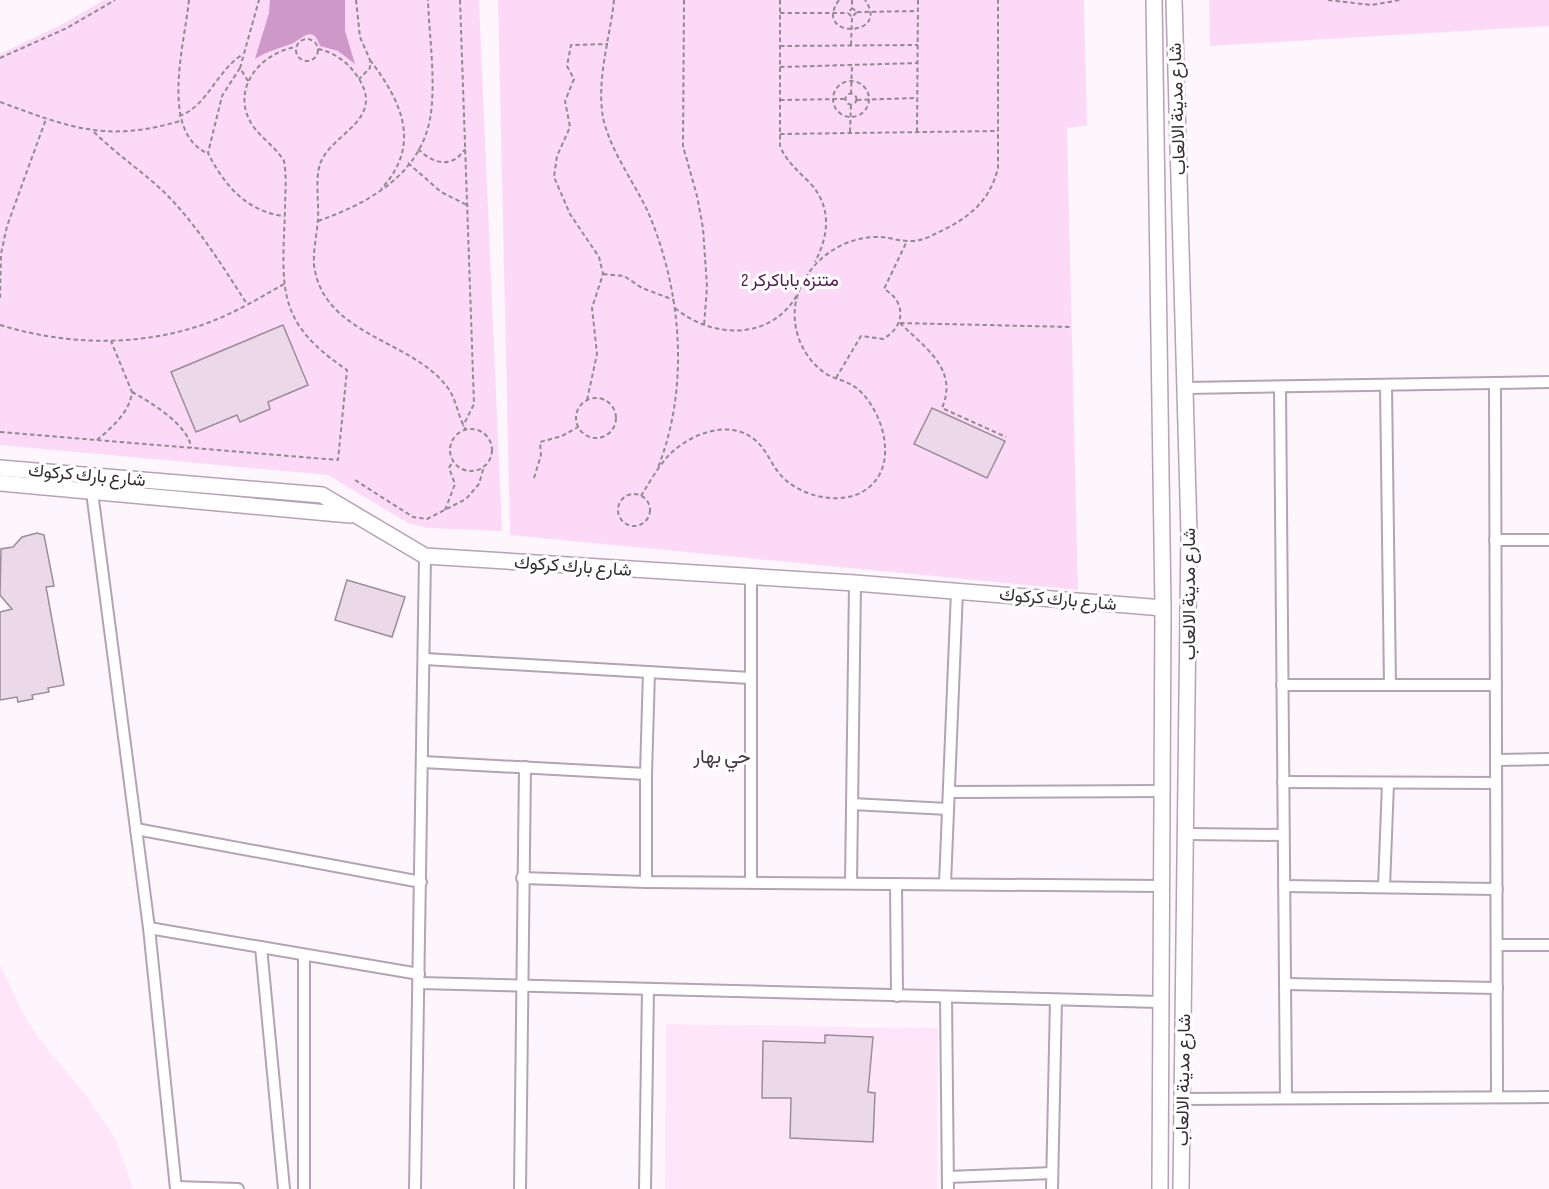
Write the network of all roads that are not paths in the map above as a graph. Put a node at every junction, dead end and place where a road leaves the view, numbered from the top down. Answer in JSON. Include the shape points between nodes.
{"nodes":[{"id":1,"x":1154,"y":0,"type":"edge"},
{"id":2,"x":1174,"y":0,"type":"edge"},
{"id":3,"x":1182,"y":278,"type":"junction"},
{"id":4,"x":1158,"y":280,"type":"junction"},
{"id":5,"x":1549,"y":382,"type":"edge"},
{"id":6,"x":1495,"y":383,"type":"junction"},
{"id":7,"x":1386,"y":386,"type":"junction"},
{"id":8,"x":1186,"y":388,"type":"junction"},
{"id":9,"x":1280,"y":388,"type":"junction"},
{"id":10,"x":0,"y":468,"type":"edge"},
{"id":11,"x":0,"y":483,"type":"edge"},
{"id":12,"x":92,"y":492,"type":"junction"},
{"id":13,"x":356,"y":515,"type":"junction"},
{"id":14,"x":1496,"y":540,"type":"junction"},
{"id":15,"x":1549,"y":540,"type":"edge"},
{"id":16,"x":425,"y":556,"type":"junction"},
{"id":17,"x":751,"y":577,"type":"junction"},
{"id":18,"x":855,"y":583,"type":"junction"},
{"id":19,"x":957,"y":591,"type":"junction"},
{"id":20,"x":1163,"y":608,"type":"junction"},
{"id":21,"x":425,"y":659,"type":"junction"},
{"id":22,"x":649,"y":672,"type":"junction"},
{"id":23,"x":750,"y":678,"type":"junction"},
{"id":24,"x":1282,"y":685,"type":"junction"},
{"id":25,"x":1390,"y":685,"type":"junction"},
{"id":26,"x":1496,"y":685,"type":"junction"},
{"id":27,"x":1162,"y":708,"type":"junction"},
{"id":28,"x":1188,"y":708,"type":"junction"},
{"id":29,"x":1549,"y":759,"type":"edge"},
{"id":30,"x":1496,"y":760,"type":"junction"},
{"id":31,"x":423,"y":762,"type":"junction"},
{"id":32,"x":525,"y":767,"type":"junction"},
{"id":33,"x":646,"y":774,"type":"junction"},
{"id":34,"x":1283,"y":782,"type":"junction"},
{"id":35,"x":1388,"y":783,"type":"junction"},
{"id":36,"x":1496,"y":783,"type":"junction"},
{"id":37,"x":1162,"y":791,"type":"junction"},
{"id":38,"x":949,"y":792,"type":"junction"},
{"id":39,"x":852,"y":804,"type":"junction"},
{"id":40,"x":948,"y":809,"type":"junction"},
{"id":41,"x":136,"y":829,"type":"junction"},
{"id":42,"x":1187,"y":834,"type":"junction"},
{"id":43,"x":1283,"y":835,"type":"junction"},
{"id":44,"x":522,"y":878,"type":"junction"},
{"id":45,"x":421,"y":882,"type":"junction"},
{"id":46,"x":646,"y":882,"type":"junction"},
{"id":47,"x":751,"y":882,"type":"junction"},
{"id":48,"x":851,"y":883,"type":"junction"},
{"id":49,"x":896,"y":884,"type":"junction"},
{"id":50,"x":945,"y":884,"type":"junction"},
{"id":51,"x":1161,"y":886,"type":"junction"},
{"id":52,"x":1284,"y":886,"type":"junction"},
{"id":53,"x":1384,"y":887,"type":"junction"},
{"id":54,"x":1497,"y":889,"type":"junction"},
{"id":55,"x":149,"y":928,"type":"junction"},
{"id":56,"x":1497,"y":945,"type":"junction"},
{"id":57,"x":1549,"y":945,"type":"edge"},
{"id":58,"x":261,"y":947,"type":"junction"},
{"id":59,"x":304,"y":956,"type":"junction"},
{"id":60,"x":419,"y":978,"type":"junction"},
{"id":61,"x":1285,"y":984,"type":"junction"},
{"id":62,"x":521,"y":986,"type":"junction"},
{"id":63,"x":1497,"y":988,"type":"junction"},
{"id":64,"x":648,"y":989,"type":"junction"},
{"id":65,"x":897,"y":996,"type":"junction"},
{"id":66,"x":946,"y":997,"type":"junction"},
{"id":67,"x":1056,"y":1000,"type":"junction"},
{"id":68,"x":1160,"y":1002,"type":"junction"},
{"id":69,"x":1497,"y":1097,"type":"junction"},
{"id":70,"x":1549,"y":1097,"type":"edge"},
{"id":71,"x":1286,"y":1098,"type":"junction"},
{"id":72,"x":1183,"y":1099,"type":"junction"},
{"id":73,"x":1052,"y":1173,"type":"junction"},
{"id":74,"x":948,"y":1177,"type":"junction"},
{"id":75,"x":176,"y":1188,"type":"edge"},
{"id":76,"x":238,"y":1189,"type":"edge"},
{"id":77,"x":284,"y":1189,"type":"edge"},
{"id":78,"x":304,"y":1189,"type":"edge"},
{"id":79,"x":415,"y":1189,"type":"edge"},
{"id":80,"x":520,"y":1189,"type":"edge"},
{"id":81,"x":645,"y":1189,"type":"edge"},
{"id":82,"x":948,"y":1189,"type":"edge"},
{"id":83,"x":1052,"y":1189,"type":"edge"},
{"id":84,"x":1160,"y":1189,"type":"edge"},
{"id":85,"x":1181,"y":1189,"type":"edge"}],
"edges":[{"from":1,"to":4,"type":"main road","name":"شارع مدينة الالعاب"},
{"from":2,"to":3,"type":"main road","name":"شارع مدينة الالعاب"},
{"from":3,"to":4,"type":"main road"},
{"from":3,"to":8,"type":"main road","name":"شارع مدينة الالعاب"},
{"from":4,"to":20,"type":"main road","name":"شارع مدينة الالعاب"},
{"from":5,"to":6,"type":"street"},
{"from":6,"to":7,"type":"street"},
{"from":6,"to":14,"type":"street"},
{"from":7,"to":9,"type":"street"},
{"from":7,"to":25,"type":"street"},
{"from":8,"to":9,"type":"street"},
{"from":8,"to":28,"type":"main road","name":"شارع مدينة الالعاب"},
{"from":9,"to":24,"type":"street"},
{"from":10,"to":13,"type":"main road","name":"شارع بارك كركوك","via":[[322,495]]},
{"from":11,"to":12,"type":"main road"},
{"from":12,"to":13,"type":"main road"},
{"from":12,"to":41,"type":"street"},
{"from":13,"to":16,"type":"main road","name":"شارع بارك كركوك"},
{"from":14,"to":15,"type":"street"},
{"from":14,"to":26,"type":"street"},
{"from":16,"to":17,"type":"main road","name":"شارع بارك كركوك"},
{"from":16,"to":21,"type":"street"},
{"from":17,"to":18,"type":"main road","name":"شارع بارك كركوك"},
{"from":17,"to":23,"type":"street"},
{"from":18,"to":19,"type":"main road","name":"شارع بارك كركوك"},
{"from":18,"to":39,"type":"street"},
{"from":19,"to":20,"type":"main road","name":"شارع بارك كركوك"},
{"from":19,"to":38,"type":"street"},
{"from":20,"to":27,"type":"main road","name":"شارع مدينة الالعاب"},
{"from":21,"to":22,"type":"street"},
{"from":21,"to":31,"type":"street"},
{"from":22,"to":23,"type":"street"},
{"from":22,"to":33,"type":"street"},
{"from":23,"to":47,"type":"street"},
{"from":24,"to":25,"type":"street"},
{"from":24,"to":34,"type":"street"},
{"from":25,"to":26,"type":"street"},
{"from":26,"to":30,"type":"street"},
{"from":27,"to":28,"type":"main road"},
{"from":27,"to":37,"type":"main road","name":"شارع مدينة الالعاب"},
{"from":28,"to":42,"type":"main road","name":"شارع مدينة الالعاب"},
{"from":29,"to":30,"type":"street"},
{"from":30,"to":36,"type":"street"},
{"from":31,"to":32,"type":"street"},
{"from":31,"to":45,"type":"street"},
{"from":32,"to":33,"type":"street"},
{"from":32,"to":44,"type":"street"},
{"from":33,"to":46,"type":"street"},
{"from":34,"to":35,"type":"street"},
{"from":34,"to":43,"type":"street"},
{"from":35,"to":36,"type":"street"},
{"from":35,"to":53,"type":"street"},
{"from":36,"to":54,"type":"street"},
{"from":37,"to":38,"type":"street"},
{"from":37,"to":51,"type":"main road","name":"شارع مدينة الالعاب"},
{"from":38,"to":40,"type":"street"},
{"from":39,"to":40,"type":"street"},
{"from":39,"to":48,"type":"street"},
{"from":40,"to":50,"type":"street"},
{"from":41,"to":45,"type":"street"},
{"from":41,"to":55,"type":"street"},
{"from":42,"to":43,"type":"street"},
{"from":42,"to":72,"type":"main road","name":"شارع مدينة الالعاب"},
{"from":43,"to":52,"type":"street"},
{"from":44,"to":46,"type":"street"},
{"from":44,"to":62,"type":"street"},
{"from":45,"to":60,"type":"street"},
{"from":46,"to":47,"type":"street"},
{"from":47,"to":48,"type":"street"},
{"from":48,"to":49,"type":"street"},
{"from":49,"to":50,"type":"street"},
{"from":49,"to":65,"type":"street"},
{"from":50,"to":51,"type":"street"},
{"from":51,"to":68,"type":"main road","name":"شارع مدينة الالعاب"},
{"from":52,"to":53,"type":"street"},
{"from":52,"to":61,"type":"street"},
{"from":53,"to":54,"type":"street"},
{"from":54,"to":56,"type":"street"},
{"from":55,"to":58,"type":"street"},
{"from":55,"to":75,"type":"street"},
{"from":56,"to":57,"type":"street"},
{"from":56,"to":63,"type":"street"},
{"from":58,"to":59,"type":"street"},
{"from":58,"to":77,"type":"street"},
{"from":59,"to":60,"type":"street"},
{"from":59,"to":78,"type":"street"},
{"from":60,"to":62,"type":"street"},
{"from":60,"to":79,"type":"street"},
{"from":61,"to":63,"type":"street"},
{"from":61,"to":71,"type":"street"},
{"from":62,"to":64,"type":"street"},
{"from":62,"to":80,"type":"street"},
{"from":63,"to":69,"type":"street"},
{"from":64,"to":65,"type":"street"},
{"from":64,"to":81,"type":"street"},
{"from":65,"to":66,"type":"street"},
{"from":66,"to":67,"type":"street"},
{"from":66,"to":74,"type":"street"},
{"from":67,"to":68,"type":"street"},
{"from":67,"to":73,"type":"street"},
{"from":68,"to":84,"type":"main road","name":"شارع مدينة الالعاب"},
{"from":69,"to":70,"type":"street"},
{"from":69,"to":71,"type":"street"},
{"from":71,"to":72,"type":"street"},
{"from":72,"to":85,"type":"main road","name":"شارع مدينة الالعاب"},
{"from":73,"to":74,"type":"street"},
{"from":73,"to":83,"type":"street"},
{"from":74,"to":82,"type":"street"},
{"from":75,"to":76,"type":"street"}]}
